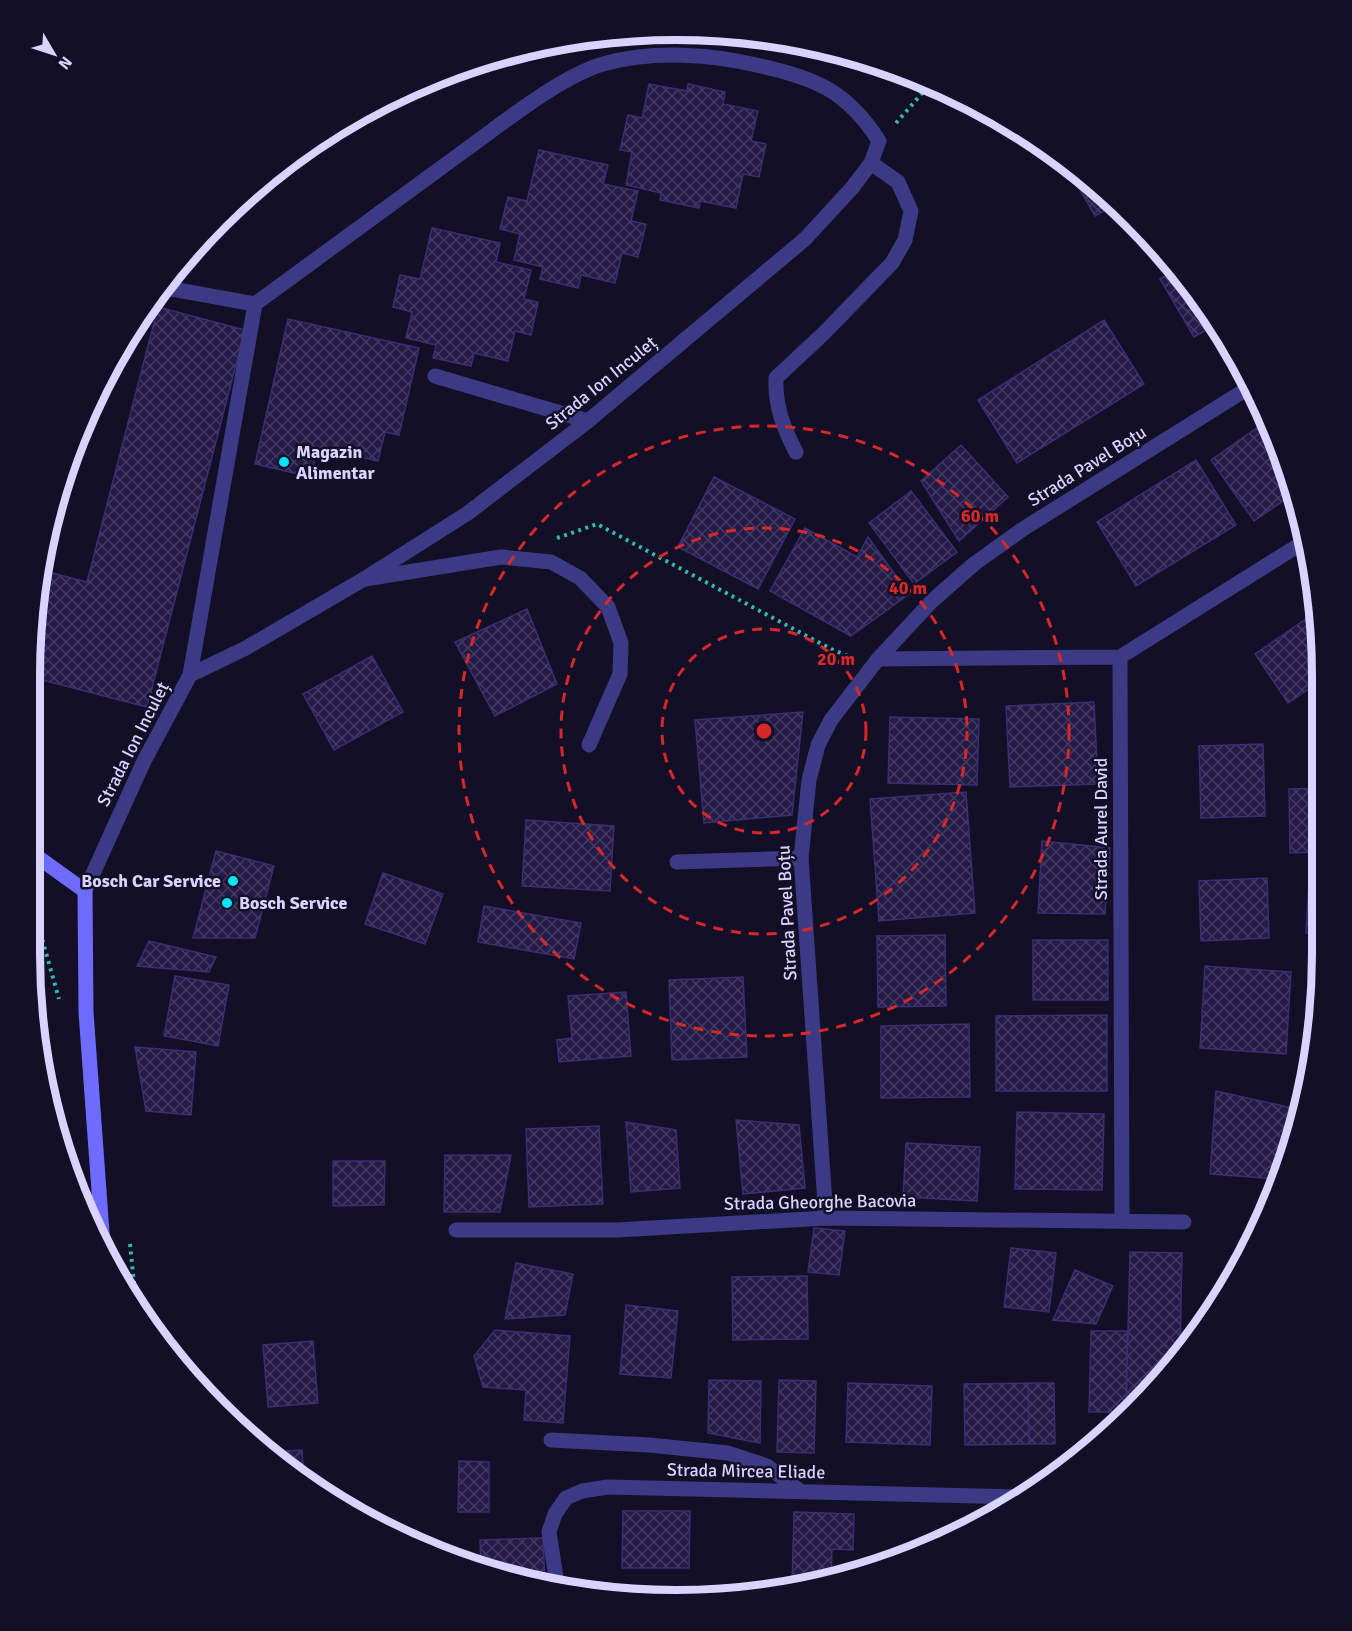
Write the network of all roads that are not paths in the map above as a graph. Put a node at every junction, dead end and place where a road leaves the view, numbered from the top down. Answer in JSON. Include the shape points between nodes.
{"nodes":[{"id":1,"x":871,"y":163,"type":"junction"},
{"id":2,"x":171,"y":290,"type":"edge"},
{"id":3,"x":255,"y":304,"type":"junction"},
{"id":4,"x":435,"y":376,"type":"dead end"},
{"id":5,"x":1244,"y":391,"type":"edge"},
{"id":6,"x":588,"y":421,"type":"junction"},
{"id":7,"x":796,"y":452,"type":"dead end"},
{"id":8,"x":1298,"y":546,"type":"edge"},
{"id":9,"x":364,"y":579,"type":"junction"},
{"id":10,"x":1120,"y":657,"type":"junction"},
{"id":11,"x":878,"y":659,"type":"junction"},
{"id":12,"x":190,"y":675,"type":"junction"},
{"id":13,"x":589,"y":745,"type":"dead end"},
{"id":14,"x":801,"y":858,"type":"junction"},
{"id":15,"x":40,"y":859,"type":"edge"},
{"id":16,"x":676,"y":862,"type":"dead end"},
{"id":17,"x":85,"y":891,"type":"junction"},
{"id":18,"x":826,"y":1218,"type":"junction"},
{"id":19,"x":1122,"y":1221,"type":"junction"},
{"id":20,"x":1184,"y":1222,"type":"dead end"},
{"id":21,"x":102,"y":1226,"type":"edge"},
{"id":22,"x":456,"y":1230,"type":"dead end"},
{"id":23,"x":551,"y":1440,"type":"dead end"},
{"id":24,"x":800,"y":1491,"type":"junction"},
{"id":25,"x":1007,"y":1497,"type":"edge"},
{"id":26,"x":556,"y":1579,"type":"edge"}],
"edges":[{"from":1,"to":3,"type":"street","name":"Strada Ion Inculeț","via":[[879,141],[867,121],[825,86],[791,73],[689,56],[603,64],[573,77],[522,109]]},
{"from":1,"to":6,"type":"street","name":"Strada Ion Inculeț","via":[[805,239]]},
{"from":1,"to":7,"type":"street","via":[[898,182],[911,211],[905,240],[892,263],[776,378],[776,397],[785,431]]},
{"from":2,"to":3,"type":"street"},
{"from":3,"to":12,"type":"street"},
{"from":4,"to":6,"type":"street"},
{"from":5,"to":11,"type":"street","name":"Strada Pavel Boțu","via":[[974,564],[932,601]]},
{"from":6,"to":9,"type":"street","name":"Strada Ion Inculeț","via":[[468,513]]},
{"from":8,"to":10,"type":"street"},
{"from":9,"to":12,"type":"street","name":"Strada Ion Inculeț","via":[[246,648]]},
{"from":9,"to":13,"type":"street","via":[[501,557],[551,562],[580,578],[608,607],[621,643],[620,674]]},
{"from":10,"to":11,"type":"street"},
{"from":10,"to":19,"type":"street","name":"Strada Aurel David"},
{"from":11,"to":14,"type":"street","name":"Strada Pavel Boțu","via":[[831,720],[818,745],[809,780]]},
{"from":12,"to":17,"type":"street","name":"Strada Ion Inculeț","via":[[144,761]]},
{"from":14,"to":16,"type":"street"},
{"from":14,"to":18,"type":"street","name":"Strada Pavel Boțu"},
{"from":15,"to":17,"type":"main road"},
{"from":17,"to":21,"type":"main road","name":"Strada Ion Inculeț","via":[[86,1012]]},
{"from":18,"to":19,"type":"street","name":"Strada Gheorghe Bacovia"},
{"from":18,"to":22,"type":"street","name":"Strada Gheorghe Bacovia","via":[[617,1230]]},
{"from":19,"to":20,"type":"street","name":"Strada Gheorghe Bacovia"},
{"from":23,"to":24,"type":"street","via":[[728,1453],[767,1467]]},
{"from":24,"to":25,"type":"street","name":"Strada Mircea Eliade"},
{"from":24,"to":26,"type":"street","name":"Strada Mircea Eliade","via":[[608,1487],[582,1491],[566,1498],[549,1532]]}]}
